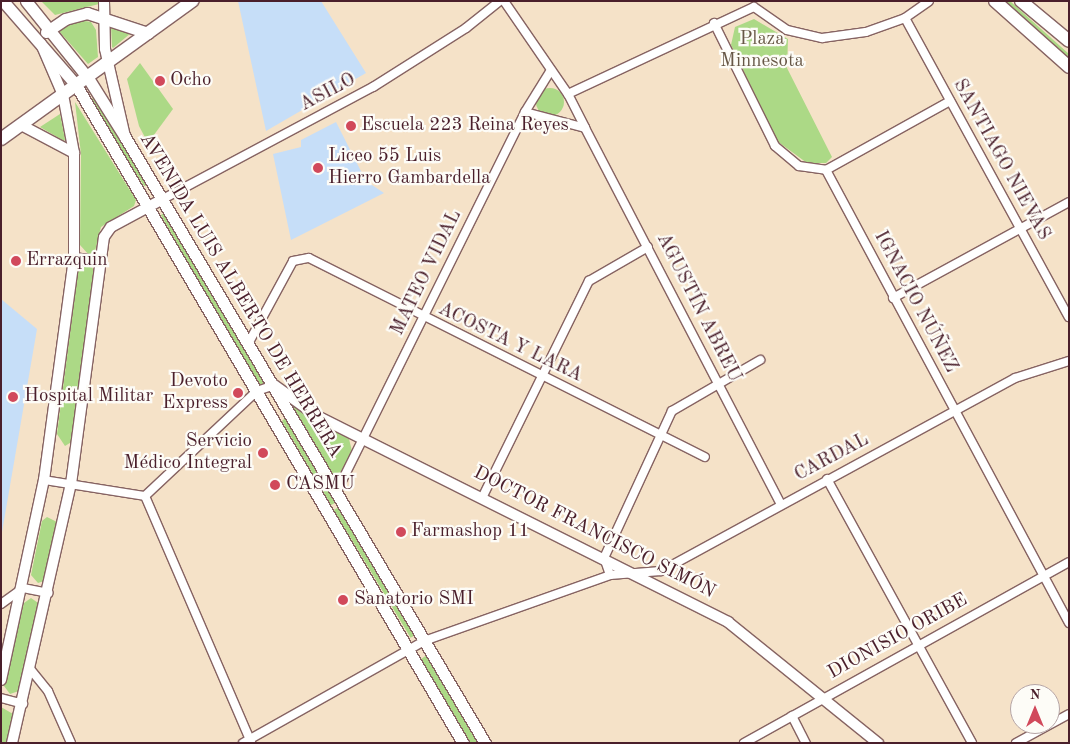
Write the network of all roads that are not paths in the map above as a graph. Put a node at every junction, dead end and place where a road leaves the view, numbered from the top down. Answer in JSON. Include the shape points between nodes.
{"nodes":[{"id":1,"x":3,"y":1,"type":"edge"},
{"id":2,"x":26,"y":1,"type":"edge"},
{"id":3,"x":104,"y":1,"type":"edge"},
{"id":4,"x":192,"y":1,"type":"edge"},
{"id":5,"x":500,"y":1,"type":"edge"},
{"id":6,"x":504,"y":1,"type":"edge"},
{"id":7,"x":929,"y":1,"type":"edge"},
{"id":8,"x":995,"y":1,"type":"edge"},
{"id":9,"x":1021,"y":1,"type":"edge"},
{"id":10,"x":754,"y":4,"type":"edge"},
{"id":11,"x":104,"y":16,"type":"junction"},
{"id":12,"x":906,"y":18,"type":"junction"},
{"id":13,"x":714,"y":23,"type":"junction"},
{"id":14,"x":50,"y":28,"type":"junction"},
{"id":15,"x":148,"y":33,"type":"junction"},
{"id":16,"x":1069,"y":41,"type":"edge"},
{"id":17,"x":41,"y":42,"type":"junction"},
{"id":18,"x":107,"y":64,"type":"junction"},
{"id":19,"x":1069,"y":67,"type":"edge"},
{"id":20,"x":551,"y":70,"type":"junction"},
{"id":21,"x":88,"y":78,"type":"junction"},
{"id":22,"x":76,"y":86,"type":"junction"},
{"id":23,"x":568,"y":94,"type":"junction"},
{"id":24,"x":63,"y":95,"type":"junction"},
{"id":25,"x":950,"y":102,"type":"junction"},
{"id":26,"x":524,"y":112,"type":"junction"},
{"id":27,"x":21,"y":125,"type":"junction"},
{"id":28,"x":584,"y":128,"type":"junction"},
{"id":29,"x":125,"y":137,"type":"junction"},
{"id":30,"x":1,"y":139,"type":"edge"},
{"id":31,"x":74,"y":153,"type":"junction"},
{"id":32,"x":826,"y":170,"type":"junction"},
{"id":33,"x":163,"y":199,"type":"junction"},
{"id":34,"x":1069,"y":202,"type":"edge"},
{"id":35,"x":149,"y":206,"type":"junction"},
{"id":36,"x":1019,"y":229,"type":"junction"},
{"id":37,"x":648,"y":247,"type":"junction"},
{"id":38,"x":74,"y":258,"type":"junction"},
{"id":39,"x":101,"y":262,"type":"junction"},
{"id":40,"x":893,"y":298,"type":"junction"},
{"id":41,"x":1069,"y":317,"type":"edge"},
{"id":42,"x":423,"y":318,"type":"junction"},
{"id":43,"x":248,"y":344,"type":"junction"},
{"id":44,"x":760,"y":360,"type":"dead end"},
{"id":45,"x":1069,"y":361,"type":"edge"},
{"id":46,"x":542,"y":376,"type":"junction"},
{"id":47,"x":718,"y":383,"type":"junction"},
{"id":48,"x":274,"y":385,"type":"junction"},
{"id":49,"x":257,"y":391,"type":"junction"},
{"id":50,"x":956,"y":410,"type":"junction"},
{"id":51,"x":660,"y":436,"type":"junction"},
{"id":52,"x":363,"y":438,"type":"junction"},
{"id":53,"x":706,"y":457,"type":"dead end"},
{"id":54,"x":827,"y":479,"type":"junction"},
{"id":55,"x":44,"y":480,"type":"junction"},
{"id":56,"x":71,"y":484,"type":"junction"},
{"id":57,"x":336,"y":493,"type":"junction"},
{"id":58,"x":145,"y":496,"type":"junction"},
{"id":59,"x":483,"y":496,"type":"junction"},
{"id":60,"x":780,"y":504,"type":"junction"},
{"id":61,"x":604,"y":558,"type":"junction"},
{"id":62,"x":1069,"y":562,"type":"edge"},
{"id":63,"x":610,"y":575,"type":"junction"},
{"id":64,"x":639,"y":576,"type":"junction"},
{"id":65,"x":1043,"y":576,"type":"junction"},
{"id":66,"x":23,"y":588,"type":"junction"},
{"id":67,"x":49,"y":593,"type":"junction"},
{"id":68,"x":1,"y":604,"type":"edge"},
{"id":69,"x":1069,"y":622,"type":"edge"},
{"id":70,"x":1,"y":636,"type":"edge"},
{"id":71,"x":424,"y":641,"type":"junction"},
{"id":72,"x":11,"y":643,"type":"junction"},
{"id":73,"x":918,"y":644,"type":"junction"},
{"id":74,"x":409,"y":649,"type":"junction"},
{"id":75,"x":31,"y":670,"type":"junction"},
{"id":76,"x":1,"y":680,"type":"edge"},
{"id":77,"x":826,"y":696,"type":"junction"},
{"id":78,"x":1,"y":698,"type":"edge"},
{"id":79,"x":23,"y":704,"type":"junction"},
{"id":80,"x":1069,"y":714,"type":"edge"},
{"id":81,"x":792,"y":716,"type":"junction"},
{"id":82,"x":248,"y":742,"type":"edge"},
{"id":83,"x":12,"y":743,"type":"edge"},
{"id":84,"x":71,"y":743,"type":"edge"},
{"id":85,"x":463,"y":743,"type":"edge"},
{"id":86,"x":484,"y":743,"type":"edge"},
{"id":87,"x":744,"y":743,"type":"edge"},
{"id":88,"x":806,"y":743,"type":"edge"},
{"id":89,"x":878,"y":743,"type":"edge"},
{"id":90,"x":972,"y":743,"type":"edge"},
{"id":91,"x":1016,"y":743,"type":"edge"}],
"edges":[{"from":1,"to":17,"type":"main road","name":"AVENIDA LUIS ALBERTO DE HERRERA"},
{"from":2,"to":14,"type":"main road","name":"AVENIDA LUIS ALBERTO DE HERRERA"},
{"from":3,"to":11,"type":"street"},
{"from":4,"to":15,"type":"main road"},
{"from":5,"to":33,"type":"street","name":"ASILO","via":[[443,44],[373,87]]},
{"from":6,"to":20,"type":"street","name":"AGUSTÍN ABREU"},
{"from":7,"to":12,"type":"street"},
{"from":8,"to":19,"type":"main road"},
{"from":9,"to":16,"type":"main road"},
{"from":10,"to":12,"type":"street","via":[[787,30],[822,38],[866,32]]},
{"from":10,"to":13,"type":"street"},
{"from":11,"to":14,"type":"main road","via":[[78,14]]},
{"from":11,"to":15,"type":"main road"},
{"from":11,"to":18,"type":"street"},
{"from":12,"to":25,"type":"street","name":"SANTIAGO NIEVAS"},
{"from":13,"to":23,"type":"street"},
{"from":13,"to":32,"type":"street","via":[[775,146],[800,166]]},
{"from":14,"to":17,"type":"main road"},
{"from":14,"to":21,"type":"main road","name":"AVENIDA LUIS ALBERTO DE HERRERA"},
{"from":15,"to":18,"type":"main road"},
{"from":17,"to":22,"type":"main road","name":"AVENIDA LUIS ALBERTO DE HERRERA"},
{"from":17,"to":24,"type":"street","name":"AVENIDA LUIS ALBERTO DE HERRERA"},
{"from":18,"to":21,"type":"main road"},
{"from":18,"to":29,"type":"street"},
{"from":20,"to":23,"type":"street","name":"AGUSTÍN ABREU"},
{"from":20,"to":26,"type":"street","name":"MATEO VIDAL"},
{"from":21,"to":22,"type":"main road"},
{"from":21,"to":29,"type":"main road","name":"AVENIDA LUIS ALBERTO DE HERRERA"},
{"from":22,"to":24,"type":"main road"},
{"from":22,"to":35,"type":"main road","name":"AVENIDA LUIS ALBERTO DE HERRERA"},
{"from":23,"to":28,"type":"street","name":"AGUSTÍN ABREU"},
{"from":24,"to":27,"type":"main road"},
{"from":24,"to":31,"type":"street","name":"AVENIDA LUIS ALBERTO DE HERRERA"},
{"from":25,"to":32,"type":"street"},
{"from":25,"to":36,"type":"street","name":"SANTIAGO NIEVAS"},
{"from":26,"to":28,"type":"street"},
{"from":26,"to":42,"type":"street","name":"MATEO VIDAL"},
{"from":27,"to":30,"type":"main road"},
{"from":27,"to":31,"type":"street"},
{"from":28,"to":37,"type":"street","name":"AGUSTÍN ABREU"},
{"from":29,"to":33,"type":"main road","name":"AVENIDA LUIS ALBERTO DE HERRERA"},
{"from":31,"to":38,"type":"street","name":"AVENIDA LUIS ALBERTO DE HERRERA"},
{"from":32,"to":40,"type":"street","name":"IGNACIO NÚÑEZ"},
{"from":33,"to":35,"type":"street"},
{"from":33,"to":43,"type":"main road","name":"AVENIDA LUIS ALBERTO DE HERRERA"},
{"from":34,"to":36,"type":"street"},
{"from":35,"to":39,"type":"street","via":[[107,232]]},
{"from":35,"to":49,"type":"main road","name":"AVENIDA LUIS ALBERTO DE HERRERA"},
{"from":36,"to":40,"type":"street"},
{"from":36,"to":41,"type":"street","name":"SANTIAGO NIEVAS"},
{"from":37,"to":46,"type":"street","via":[[594,274]]},
{"from":37,"to":47,"type":"street","name":"AGUSTÍN ABREU"},
{"from":38,"to":39,"type":"street"},
{"from":38,"to":55,"type":"street","name":"AVENIDA LUIS ALBERTO DE HERRERA"},
{"from":39,"to":56,"type":"street"},
{"from":40,"to":50,"type":"street","name":"IGNACIO NÚÑEZ"},
{"from":42,"to":43,"type":"street","name":"ACOSTA Y LARA","via":[[300,257],[293,261]]},
{"from":42,"to":46,"type":"street","name":"ACOSTA Y LARA"},
{"from":42,"to":52,"type":"street","name":"MATEO VIDAL"},
{"from":43,"to":48,"type":"main road","name":"AVENIDA LUIS ALBERTO DE HERRERA"},
{"from":44,"to":47,"type":"street"},
{"from":45,"to":50,"type":"street","name":"CARDAL","via":[[1015,378]]},
{"from":46,"to":51,"type":"street","name":"ACOSTA Y LARA"},
{"from":46,"to":59,"type":"street"},
{"from":47,"to":51,"type":"street","via":[[676,406]]},
{"from":47,"to":60,"type":"street","name":"AGUSTÍN ABREU"},
{"from":48,"to":49,"type":"street"},
{"from":48,"to":52,"type":"street","name":"DOCTOR FRANCISCO SIMÓN","via":[[317,416]]},
{"from":48,"to":57,"type":"main road","name":"AVENIDA LUIS ALBERTO DE HERRERA"},
{"from":49,"to":58,"type":"street"},
{"from":49,"to":74,"type":"main road","name":"AVENIDA LUIS ALBERTO DE HERRERA"},
{"from":50,"to":54,"type":"street","name":"CARDAL"},
{"from":50,"to":65,"type":"street","name":"IGNACIO NÚÑEZ"},
{"from":51,"to":53,"type":"street","name":"ACOSTA Y LARA"},
{"from":51,"to":61,"type":"street"},
{"from":52,"to":57,"type":"street","name":"MATEO VIDAL"},
{"from":52,"to":59,"type":"street","name":"DOCTOR FRANCISCO SIMÓN"},
{"from":54,"to":60,"type":"street","name":"CARDAL"},
{"from":54,"to":73,"type":"street"},
{"from":55,"to":56,"type":"street"},
{"from":55,"to":66,"type":"street","name":"AVENIDA LUIS ALBERTO DE HERRERA"},
{"from":56,"to":58,"type":"street"},
{"from":56,"to":67,"type":"street"},
{"from":57,"to":71,"type":"main road","name":"AVENIDA LUIS ALBERTO DE HERRERA"},
{"from":58,"to":82,"type":"street"},
{"from":59,"to":61,"type":"street","name":"DOCTOR FRANCISCO SIMÓN"},
{"from":60,"to":64,"type":"street","name":"CARDAL","via":[[661,571]]},
{"from":61,"to":63,"type":"street"},
{"from":61,"to":64,"type":"street","name":"DOCTOR FRANCISCO SIMÓN"},
{"from":62,"to":65,"type":"street","name":"DIONISIO ORIBE"},
{"from":63,"to":64,"type":"street","name":"CARDAL"},
{"from":63,"to":71,"type":"street","name":"CARDAL"},
{"from":64,"to":77,"type":"street","name":"DOCTOR FRANCISCO SIMÓN","via":[[728,622]]},
{"from":65,"to":69,"type":"street","name":"IGNACIO NÚÑEZ"},
{"from":65,"to":73,"type":"street","name":"DIONISIO ORIBE"},
{"from":66,"to":67,"type":"street"},
{"from":66,"to":68,"type":"street"},
{"from":66,"to":72,"type":"street","name":"AVENIDA LUIS ALBERTO DE HERRERA"},
{"from":67,"to":75,"type":"street"},
{"from":70,"to":72,"type":"street"},
{"from":71,"to":74,"type":"street","name":"CARDAL"},
{"from":71,"to":86,"type":"main road","name":"AVENIDA LUIS ALBERTO DE HERRERA"},
{"from":72,"to":76,"type":"street","name":"AVENIDA LUIS ALBERTO DE HERRERA"},
{"from":73,"to":77,"type":"street","name":"DIONISIO ORIBE"},
{"from":73,"to":90,"type":"street"},
{"from":74,"to":82,"type":"street","name":"CARDAL"},
{"from":74,"to":85,"type":"main road","name":"AVENIDA LUIS ALBERTO DE HERRERA"},
{"from":75,"to":79,"type":"street"},
{"from":75,"to":84,"type":"street","via":[[48,691]]},
{"from":77,"to":81,"type":"street","name":"DIONISIO ORIBE"},
{"from":77,"to":89,"type":"street","name":"DOCTOR FRANCISCO SIMÓN"},
{"from":78,"to":79,"type":"street"},
{"from":79,"to":83,"type":"street"},
{"from":80,"to":91,"type":"street"},
{"from":81,"to":87,"type":"street","name":"DIONISIO ORIBE"},
{"from":81,"to":88,"type":"street"}]}
